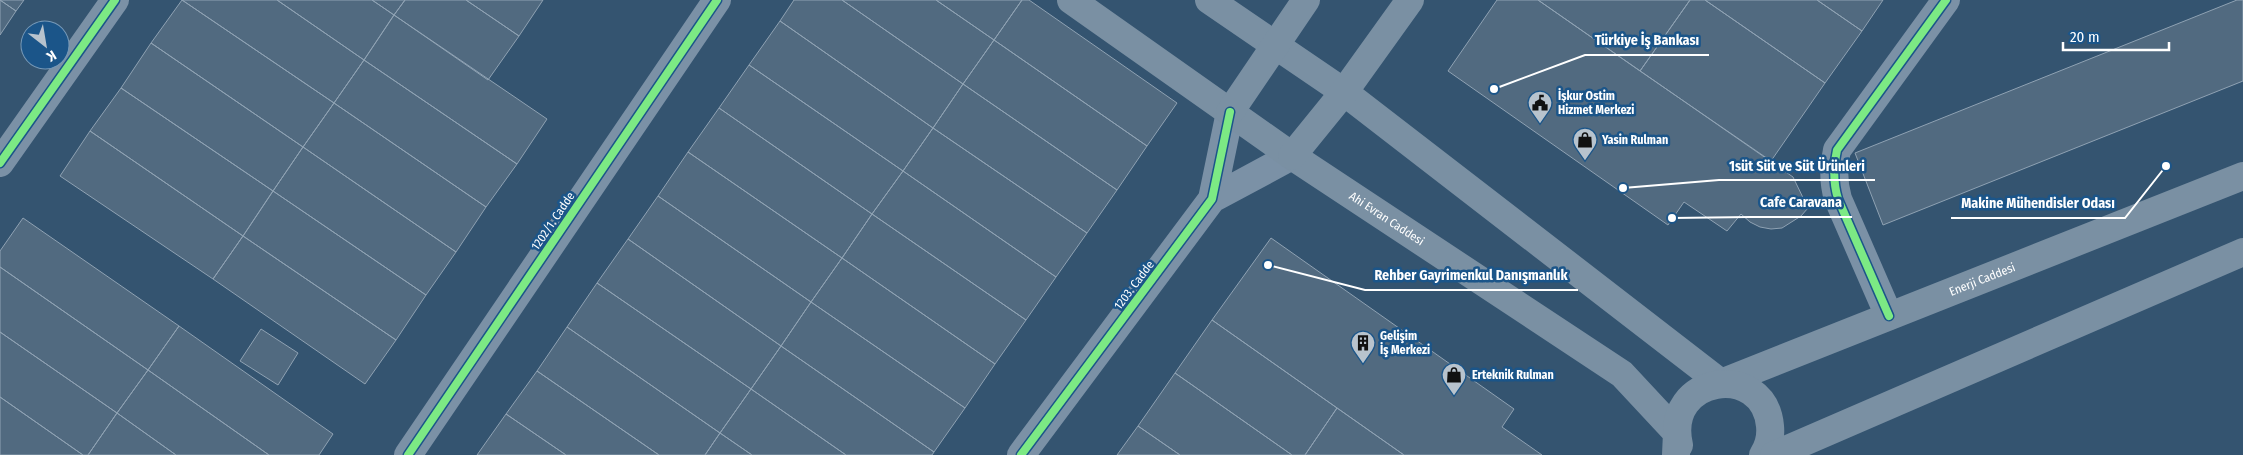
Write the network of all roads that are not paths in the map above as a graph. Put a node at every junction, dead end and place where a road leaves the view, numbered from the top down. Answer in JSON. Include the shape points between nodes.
{"nodes":[{"id":1,"x":115,"y":0,"type":"edge"},
{"id":2,"x":716,"y":0,"type":"edge"},
{"id":3,"x":1071,"y":0,"type":"edge"},
{"id":4,"x":1209,"y":0,"type":"edge"},
{"id":5,"x":1306,"y":0,"type":"edge"},
{"id":6,"x":1410,"y":0,"type":"edge"},
{"id":7,"x":1946,"y":0,"type":"edge"},
{"id":8,"x":1275,"y":44,"type":"junction"},
{"id":9,"x":1344,"y":92,"type":"junction"},
{"id":10,"x":1230,"y":112,"type":"junction"},
{"id":11,"x":1292,"y":156,"type":"junction"},
{"id":12,"x":0,"y":163,"type":"edge"},
{"id":13,"x":2243,"y":176,"type":"edge"},
{"id":14,"x":1212,"y":199,"type":"junction"},
{"id":15,"x":2243,"y":252,"type":"edge"},
{"id":16,"x":1888,"y":316,"type":"junction"},
{"id":17,"x":1721,"y":383,"type":"junction"},
{"id":18,"x":1679,"y":448,"type":"edge"},
{"id":19,"x":408,"y":455,"type":"edge"},
{"id":20,"x":1021,"y":455,"type":"edge"},
{"id":21,"x":1763,"y":455,"type":"edge"},
{"id":22,"x":1774,"y":455,"type":"edge"}],
"edges":[{"from":1,"to":12,"type":"street"},
{"from":2,"to":19,"type":"street","name":"1202/1. Cadde"},
{"from":3,"to":10,"type":"main road","name":"Ahi Evran Caddesi"},
{"from":4,"to":8,"type":"main road"},
{"from":5,"to":8,"type":"main road","name":"1203. Cadde"},
{"from":6,"to":9,"type":"main road","name":"1203. Cadde"},
{"from":7,"to":16,"type":"street","via":[[1837,150],[1834,161],[1834,185],[1838,199]]},
{"from":8,"to":9,"type":"main road"},
{"from":8,"to":10,"type":"main road","name":"1203. Cadde"},
{"from":9,"to":11,"type":"main road","name":"1203. Cadde"},
{"from":9,"to":17,"type":"main road"},
{"from":10,"to":11,"type":"main road","name":"Ahi Evran Caddesi"},
{"from":10,"to":14,"type":"street","name":"1203. Cadde"},
{"from":11,"to":14,"type":"street","name":"1203. Cadde"},
{"from":11,"to":18,"type":"main road","name":"Ahi Evran Caddesi","via":[[1622,374]]},
{"from":13,"to":16,"type":"main road","name":"Enerji Caddesi"},
{"from":14,"to":20,"type":"street","name":"1203. Cadde"},
{"from":15,"to":22,"type":"main road"},
{"from":16,"to":17,"type":"main road","name":"Enerji Caddesi"},
{"from":17,"to":18,"type":"main road","name":"Enerji Caddesi","via":[[1707,386],[1684,405],[1678,418]]},
{"from":17,"to":21,"type":"main road","via":[[1737,385],[1762,402],[1771,432]]}]}
